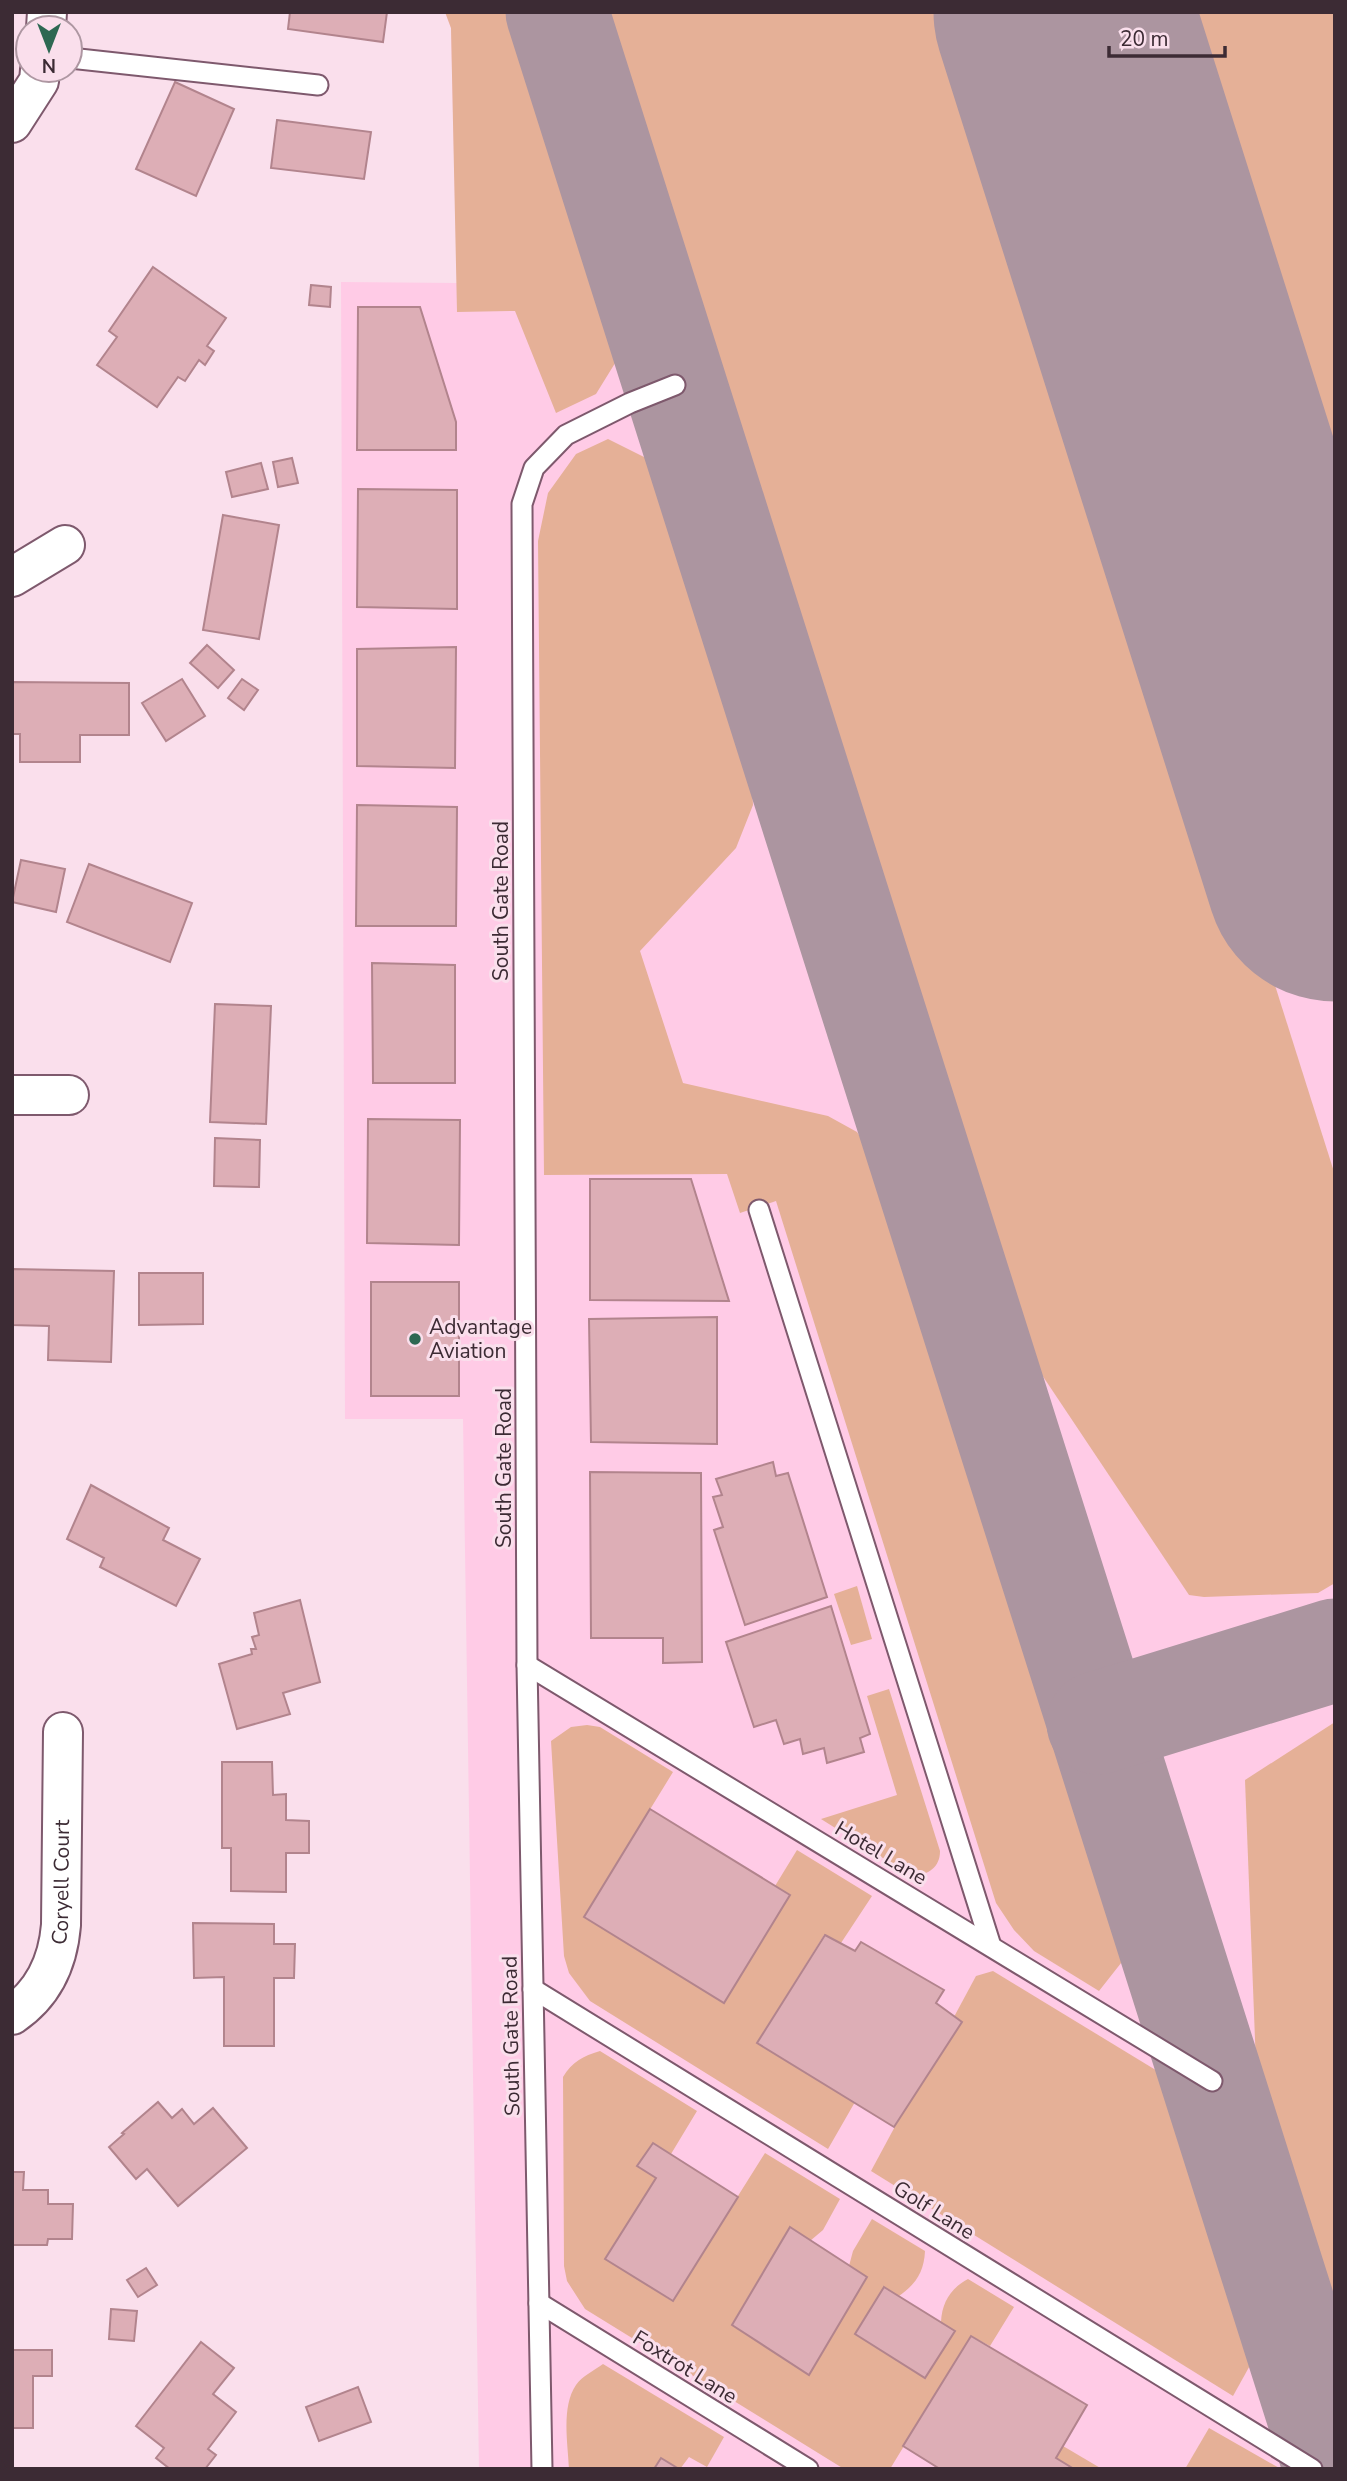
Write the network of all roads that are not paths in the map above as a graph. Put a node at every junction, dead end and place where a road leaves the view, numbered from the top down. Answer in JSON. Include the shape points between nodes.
{"nodes":[{"id":1,"x":84,"y":60,"type":"edge"},
{"id":2,"x":36,"y":84,"type":"edge"},
{"id":3,"x":318,"y":85,"type":"dead end"},
{"id":4,"x":12,"y":123,"type":"edge"},
{"id":5,"x":675,"y":385,"type":"dead end"},
{"id":6,"x":65,"y":545,"type":"dead end"},
{"id":7,"x":12,"y":577,"type":"edge"},
{"id":8,"x":12,"y":1095,"type":"edge"},
{"id":9,"x":69,"y":1095,"type":"dead end"},
{"id":10,"x":759,"y":1210,"type":"dead end"},
{"id":11,"x":527,"y":1665,"type":"junction"},
{"id":12,"x":63,"y":1732,"type":"dead end"},
{"id":13,"x":991,"y":1946,"type":"junction"},
{"id":14,"x":533,"y":1989,"type":"junction"},
{"id":15,"x":12,"y":2015,"type":"edge"},
{"id":16,"x":1212,"y":2081,"type":"dead end"},
{"id":17,"x":539,"y":2304,"type":"junction"},
{"id":18,"x":542,"y":2469,"type":"edge"},
{"id":19,"x":808,"y":2469,"type":"edge"},
{"id":20,"x":1312,"y":2469,"type":"edge"}],
"edges":[{"from":1,"to":3,"type":"lane"},
{"from":2,"to":4,"type":"street"},
{"from":5,"to":11,"type":"lane","name":"South Gate Road","via":[[566,435],[534,468],[522,504]]},
{"from":6,"to":7,"type":"street"},
{"from":8,"to":9,"type":"street"},
{"from":10,"to":13,"type":"lane"},
{"from":11,"to":13,"type":"lane","name":"Hotel Lane"},
{"from":11,"to":14,"type":"lane","name":"South Gate Road"},
{"from":12,"to":15,"type":"street","name":"Coryell Court","via":[[59,1948],[42,1985]]},
{"from":13,"to":16,"type":"lane","name":"Hotel Lane"},
{"from":14,"to":17,"type":"lane","name":"South Gate Road"},
{"from":14,"to":20,"type":"lane","name":"Golf Lane"},
{"from":17,"to":18,"type":"lane","name":"South Gate Road"},
{"from":17,"to":19,"type":"lane","name":"Foxtrot Lane"}]}
